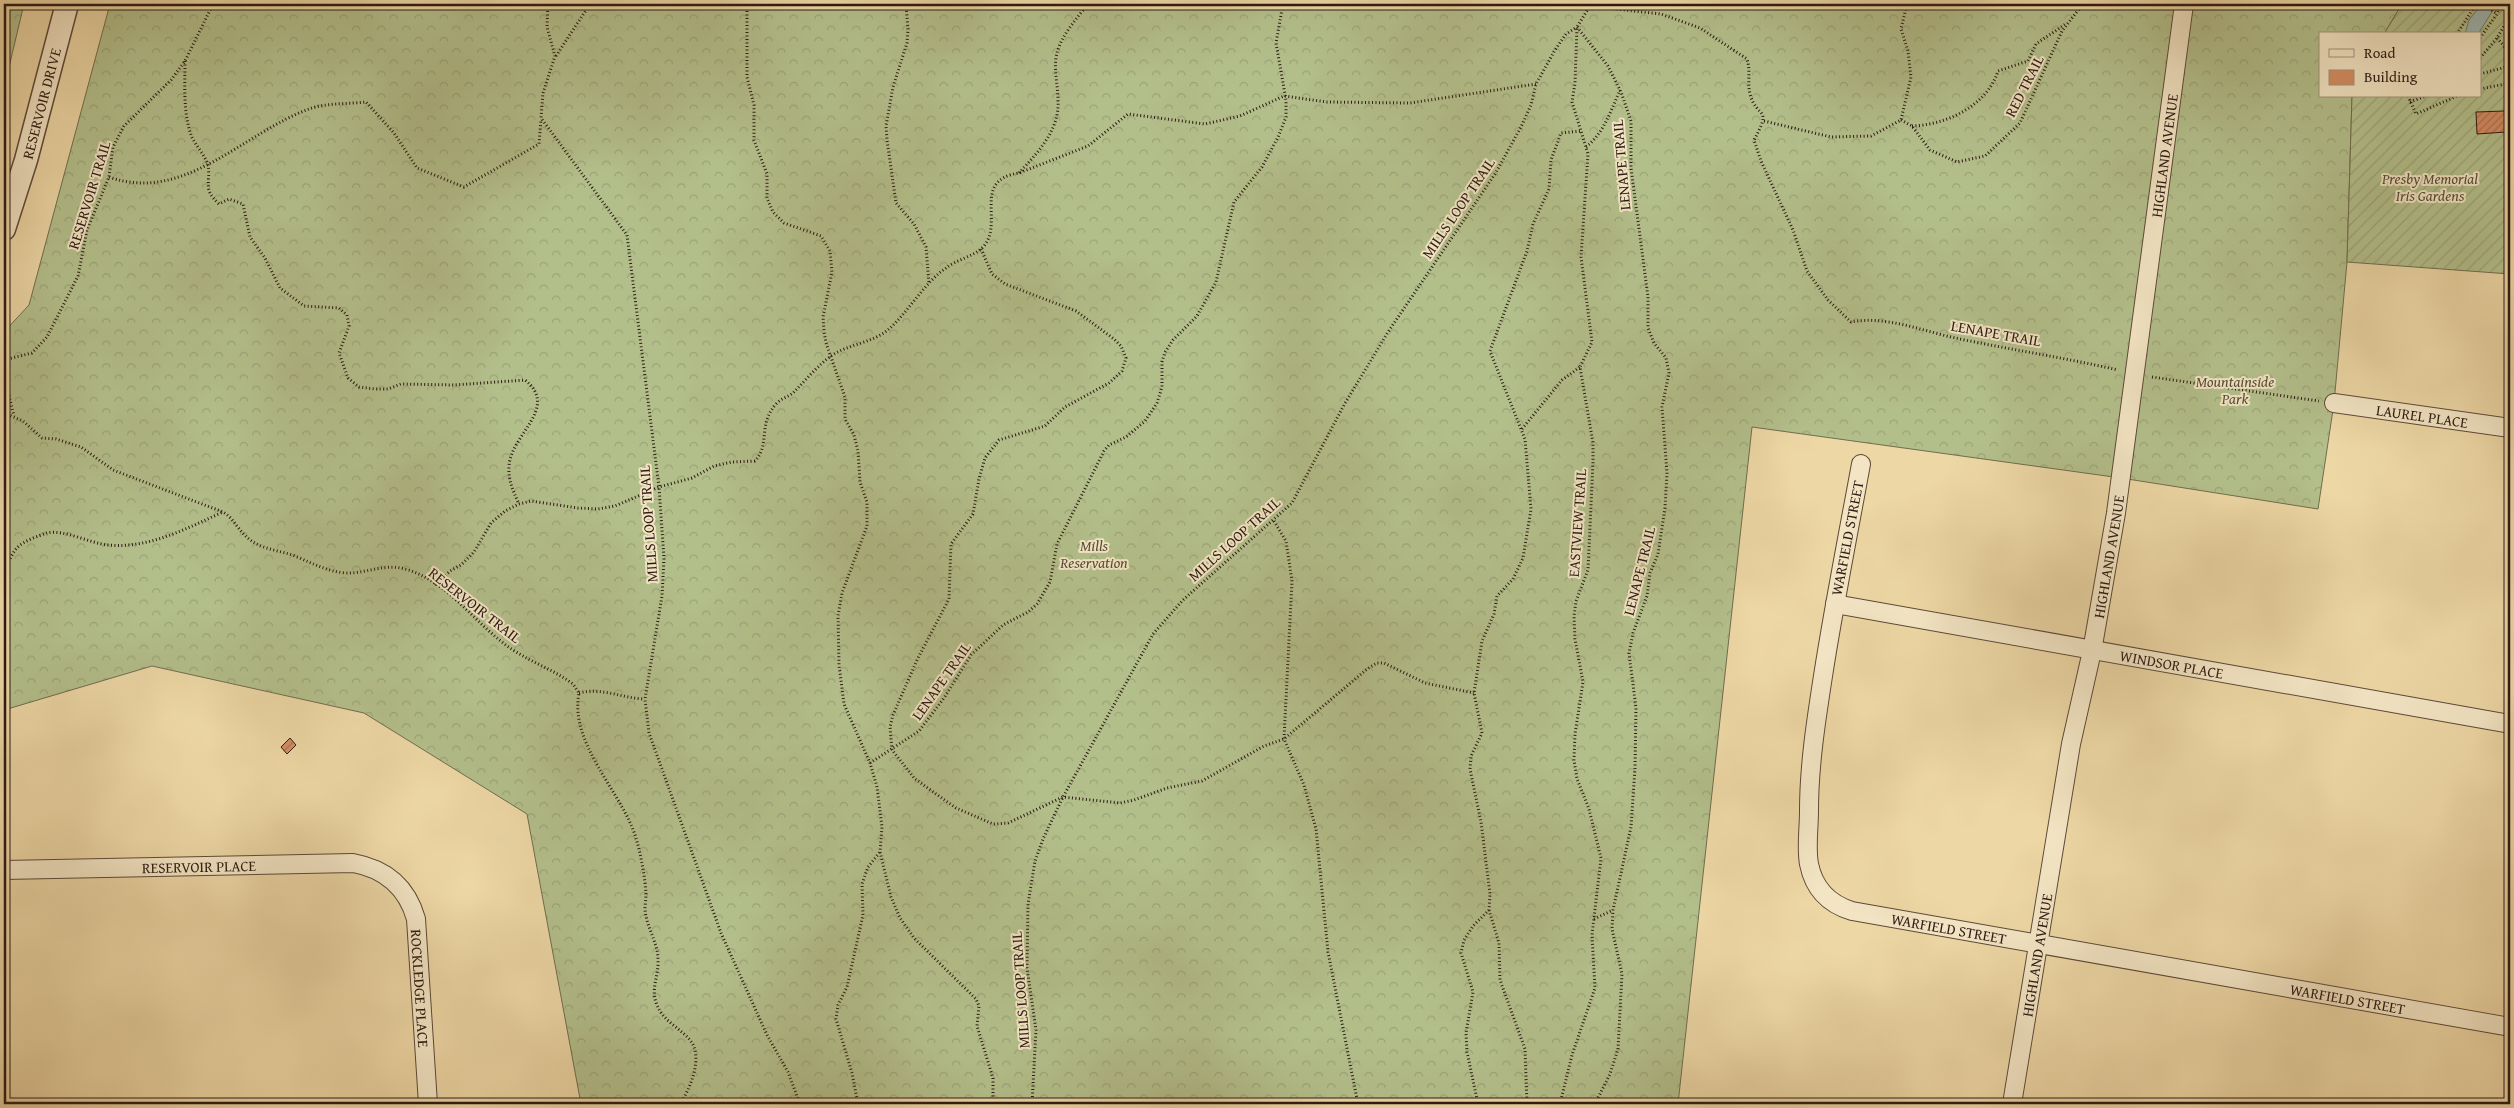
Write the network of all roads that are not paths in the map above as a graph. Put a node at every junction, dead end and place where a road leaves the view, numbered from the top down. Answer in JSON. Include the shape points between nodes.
{"nodes":[{"id":1,"x":67,"y":4,"type":"edge"},
{"id":2,"x":2184,"y":4,"type":"edge"},
{"id":3,"x":4,"y":229,"type":"edge"},
{"id":4,"x":2334,"y":403,"type":"road end"},
{"id":5,"x":2510,"y":428,"type":"edge"},
{"id":6,"x":1862,"y":464,"type":"dead end"},
{"id":7,"x":1835,"y":604,"type":"junction"},
{"id":8,"x":2092,"y":650,"type":"junction"},
{"id":9,"x":2510,"y":724,"type":"edge"},
{"id":10,"x":4,"y":870,"type":"edge"},
{"id":11,"x":392,"y":878,"type":"joint"},
{"id":12,"x":2038,"y":942,"type":"junction"},
{"id":13,"x":2510,"y":1027,"type":"edge"},
{"id":14,"x":428,"y":1104,"type":"edge"},
{"id":15,"x":2012,"y":1104,"type":"edge"}],
"edges":[{"from":1,"to":3,"type":"street","name":"RESERVOIR DRIVE","via":[[26,160]]},
{"from":2,"to":8,"type":"street","name":"HIGHLAND AVENUE","via":[[2136,374]]},
{"from":4,"to":5,"type":"street","name":"LAUREL PLACE"},
{"from":6,"to":7,"type":"street","name":"WARFIELD STREET"},
{"from":7,"to":8,"type":"street","name":"WINDSOR PLACE"},
{"from":7,"to":12,"type":"street","name":"WARFIELD STREET","via":[[1809,788],[1809,863],[1814,881],[1826,899],[1838,907]]},
{"from":8,"to":9,"type":"street","name":"WINDSOR PLACE"},
{"from":8,"to":12,"type":"street","name":"HIGHLAND AVENUE","via":[[2071,744]]},
{"from":10,"to":11,"type":"street","name":"RESERVOIR PLACE","via":[[353,864],[367,866]]},
{"from":11,"to":14,"type":"street","name":"ROCKLEDGE PLACE","via":[[408,896],[416,919]]},
{"from":12,"to":13,"type":"street","name":"WARFIELD STREET"},
{"from":12,"to":15,"type":"street","name":"HIGHLAND AVENUE"}]}
